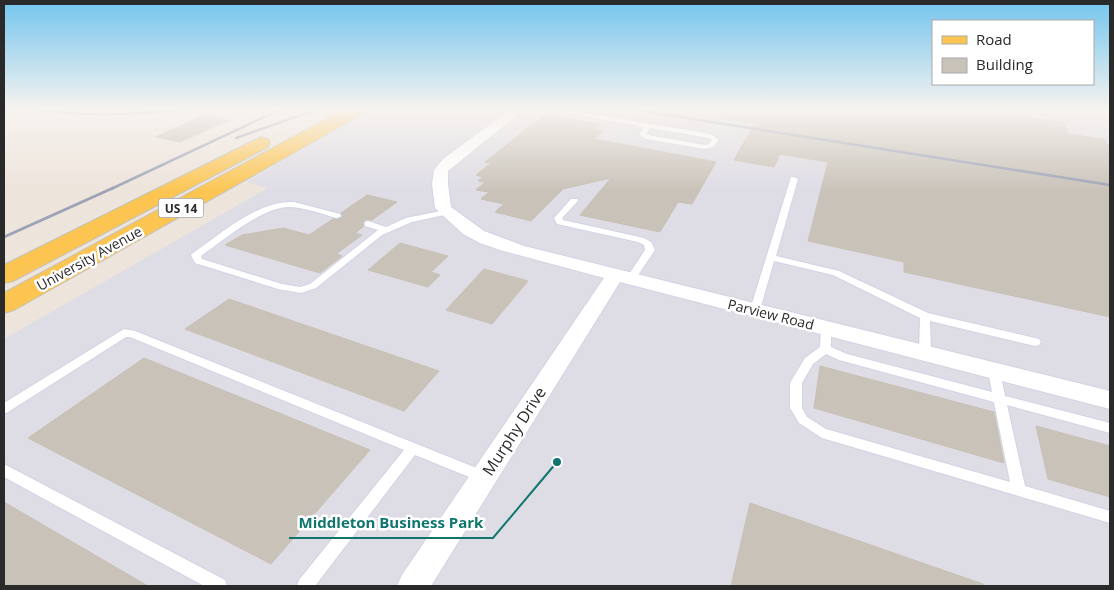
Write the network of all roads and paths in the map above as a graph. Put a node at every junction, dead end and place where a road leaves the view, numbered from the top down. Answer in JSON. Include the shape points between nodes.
{"nodes":[{"id":1,"x":271,"y":137,"type":"edge"},
{"id":2,"x":308,"y":137,"type":"edge"},
{"id":3,"x":482,"y":137,"type":"edge"},
{"id":4,"x":645,"y":137,"type":"edge"},
{"id":5,"x":712,"y":137,"type":"edge"},
{"id":6,"x":794,"y":180,"type":"dead end"},
{"id":7,"x":574,"y":201,"type":"dead end"},
{"id":8,"x":445,"y":210,"type":"junction"},
{"id":9,"x":337,"y":216,"type":"dead end"},
{"id":10,"x":368,"y":224,"type":"dead end"},
{"id":11,"x":386,"y":230,"type":"junction"},
{"id":12,"x":771,"y":258,"type":"junction"},
{"id":13,"x":4,"y":274,"type":"edge"},
{"id":14,"x":623,"y":277,"type":"junction"},
{"id":15,"x":4,"y":304,"type":"edge"},
{"id":16,"x":755,"y":310,"type":"junction"},
{"id":17,"x":925,"y":316,"type":"junction"},
{"id":18,"x":826,"y":338,"type":"junction"},
{"id":19,"x":1035,"y":342,"type":"dead end"},
{"id":20,"x":925,"y":353,"type":"junction"},
{"id":21,"x":994,"y":371,"type":"junction"},
{"id":22,"x":1001,"y":399,"type":"junction"},
{"id":23,"x":1110,"y":400,"type":"edge"},
{"id":24,"x":4,"y":409,"type":"edge"},
{"id":25,"x":1110,"y":428,"type":"edge"},
{"id":26,"x":413,"y":448,"type":"junction"},
{"id":27,"x":4,"y":470,"type":"edge"},
{"id":28,"x":484,"y":477,"type":"junction"},
{"id":29,"x":1019,"y":490,"type":"junction"},
{"id":30,"x":1110,"y":517,"type":"edge"},
{"id":31,"x":219,"y":586,"type":"edge"},
{"id":32,"x":305,"y":586,"type":"edge"},
{"id":33,"x":412,"y":586,"type":"edge"}],
"edges":[{"from":1,"to":13,"type":"main road","name":"University Avenue","number":"US 14"},
{"from":2,"to":15,"type":"main road","name":"University Avenue","number":"US 14"},
{"from":3,"to":8,"type":"street","via":[[448,162],[439,176]]},
{"from":4,"to":5,"type":"lane","via":[[705,147],[712,146],[716,140]]},
{"from":6,"to":12,"type":"lane"},
{"from":7,"to":14,"type":"lane","via":[[558,218],[560,222],[648,244],[650,250]]},
{"from":8,"to":11,"type":"lane"},
{"from":8,"to":14,"type":"street","name":"Parview Road","via":[[470,232],[496,244]]},
{"from":9,"to":11,"type":"lane","via":[[280,205],[265,210],[196,255],[198,261],[281,287],[301,290],[313,286]]},
{"from":10,"to":11,"type":"lane"},
{"from":12,"to":16,"type":"lane"},
{"from":12,"to":17,"type":"lane","via":[[836,273]]},
{"from":14,"to":16,"type":"street","name":"Parview Road"},
{"from":14,"to":28,"type":"street","name":"Murphy Drive"},
{"from":16,"to":18,"type":"street","name":"Parview Road"},
{"from":17,"to":19,"type":"lane"},
{"from":17,"to":20,"type":"lane"},
{"from":18,"to":20,"type":"street","name":"Parview Road"},
{"from":18,"to":22,"type":"lane","via":[[843,358]]},
{"from":18,"to":29,"type":"lane","via":[[796,383],[796,408],[803,420],[822,432]]},
{"from":20,"to":21,"type":"street","name":"Parview Road"},
{"from":21,"to":22,"type":"lane"},
{"from":21,"to":23,"type":"street","name":"Parview Road"},
{"from":22,"to":25,"type":"lane"},
{"from":22,"to":29,"type":"lane"},
{"from":24,"to":26,"type":"lane","via":[[124,333],[131,333]]},
{"from":26,"to":28,"type":"lane"},
{"from":26,"to":32,"type":"lane"},
{"from":27,"to":31,"type":"lane"},
{"from":28,"to":33,"type":"street","name":"Murphy Drive"},
{"from":29,"to":30,"type":"lane"}]}
